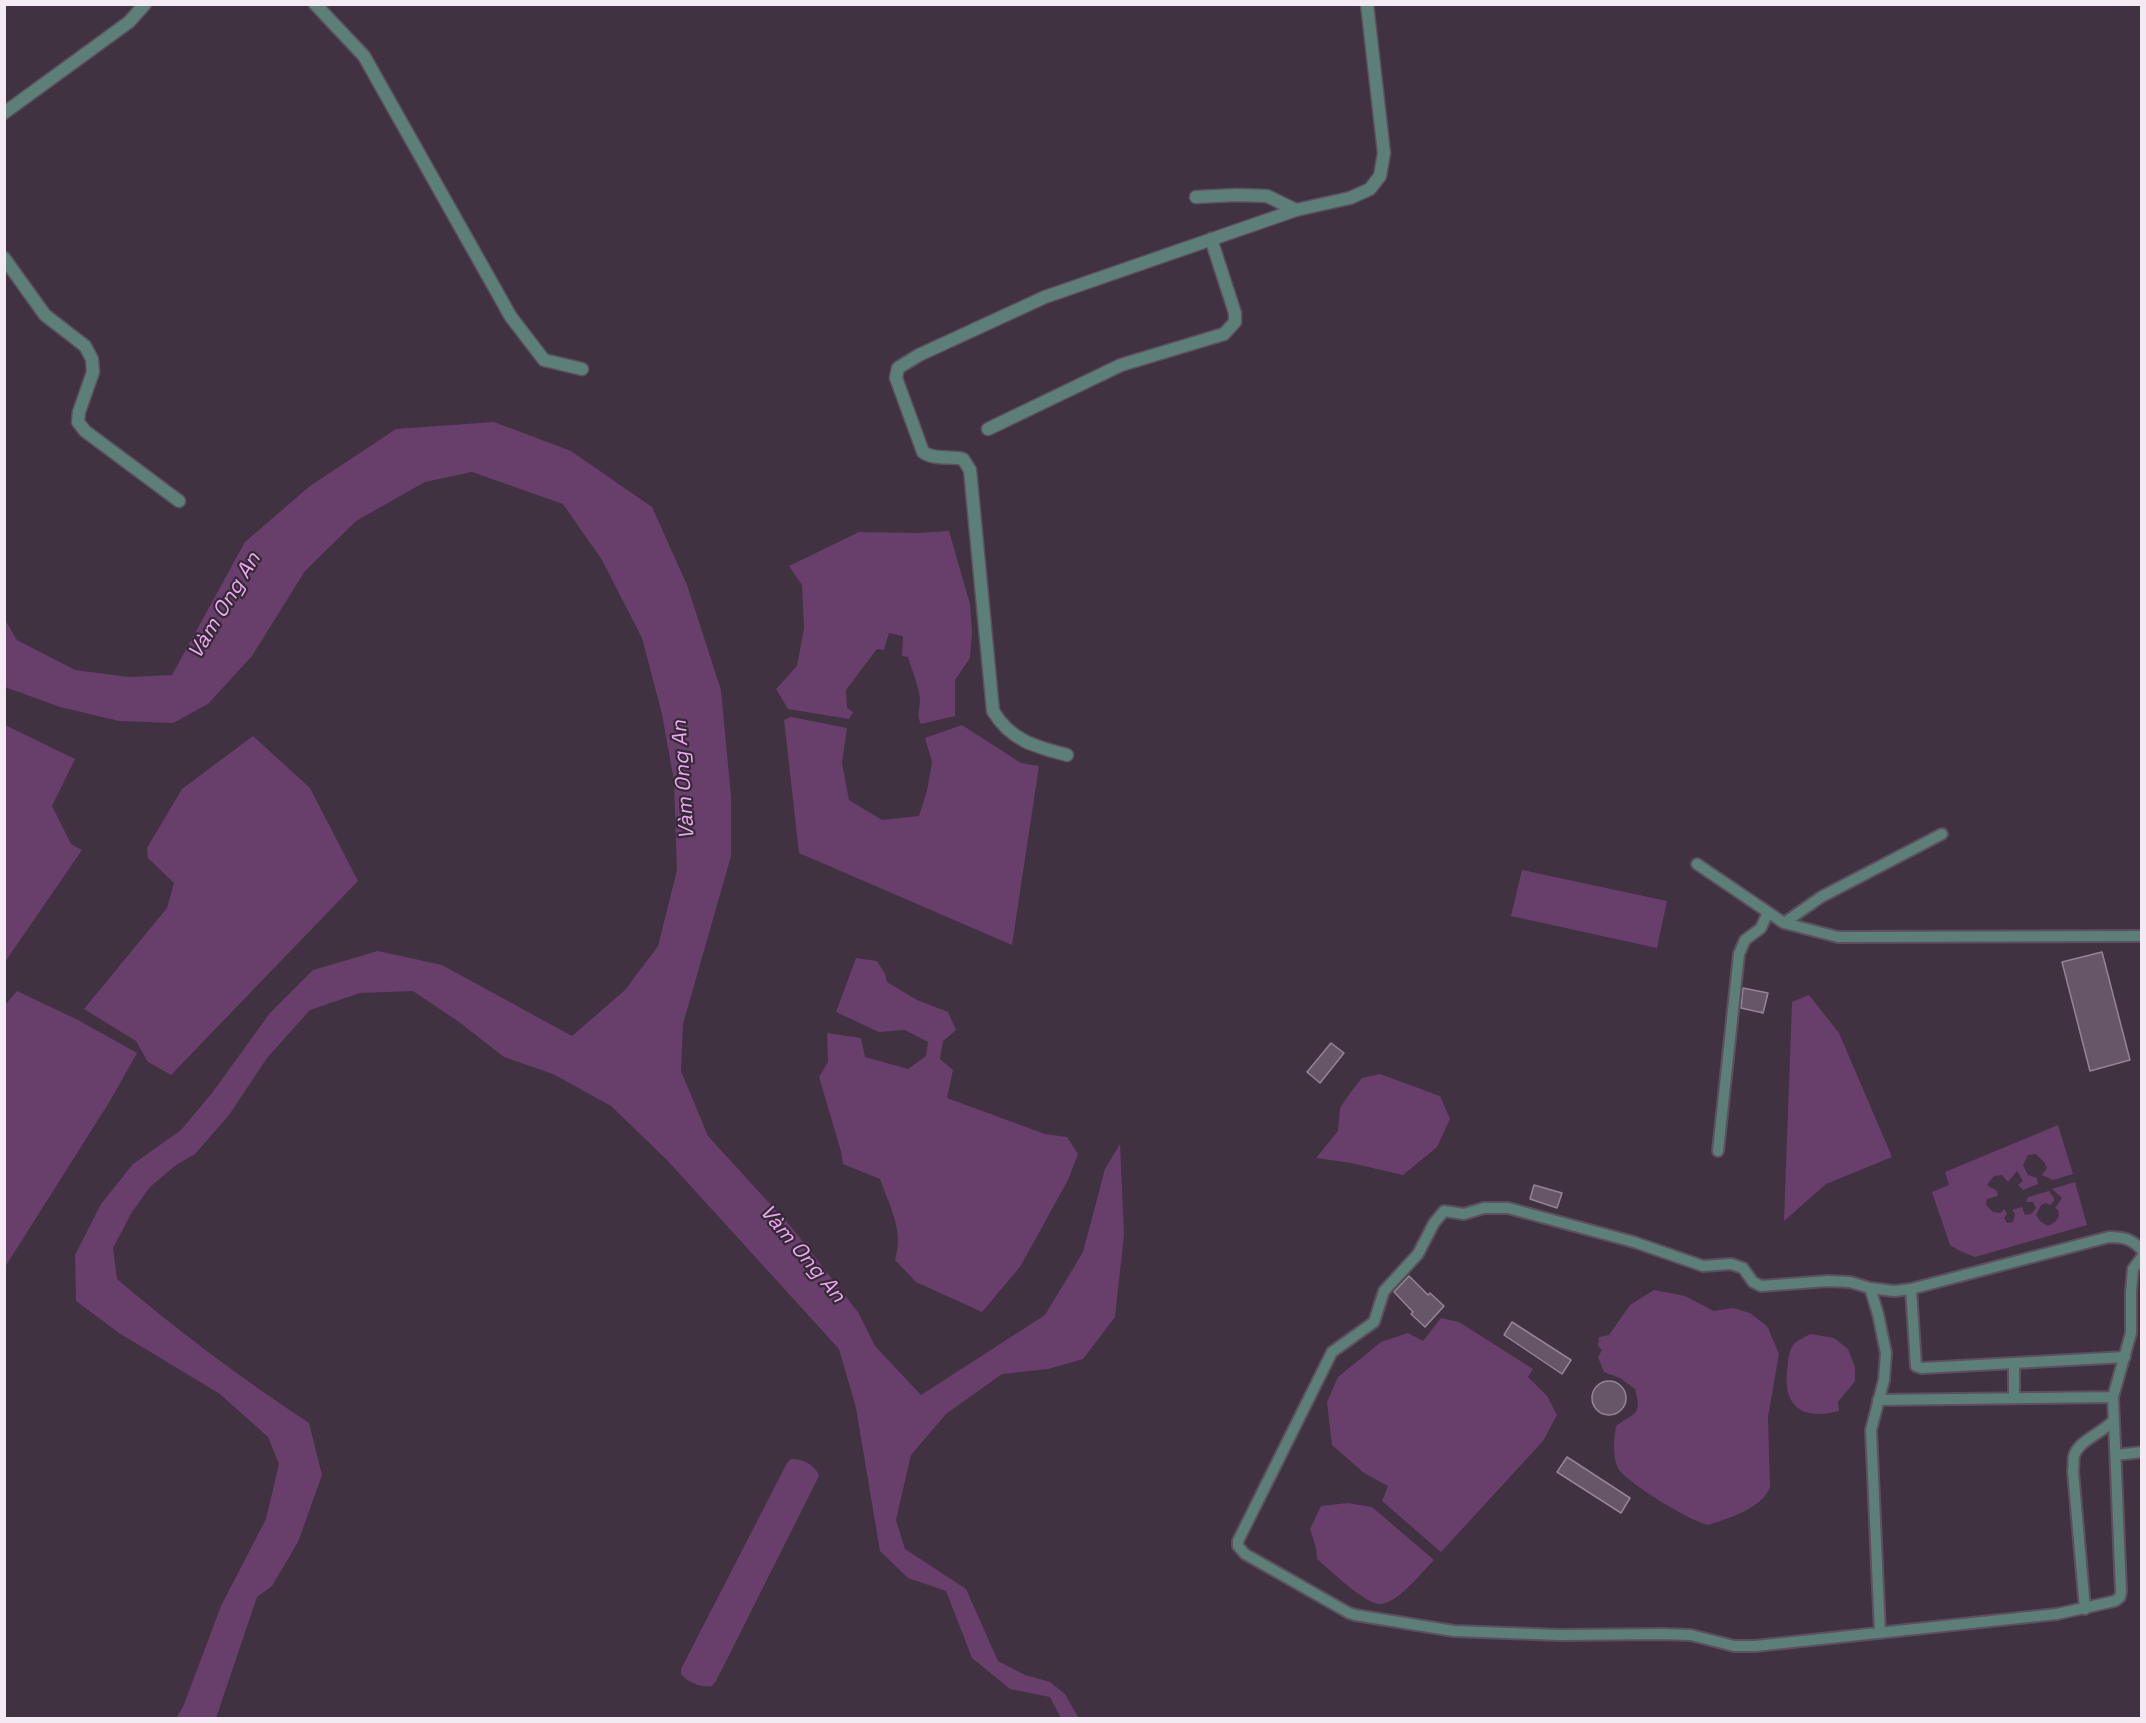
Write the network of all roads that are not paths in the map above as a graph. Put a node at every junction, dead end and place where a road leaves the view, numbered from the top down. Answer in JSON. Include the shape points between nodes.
{"nodes":[{"id":1,"x":146,"y":4,"type":"edge"},
{"id":2,"x":315,"y":4,"type":"edge"},
{"id":3,"x":1367,"y":4,"type":"edge"},
{"id":4,"x":4,"y":113,"type":"edge"},
{"id":5,"x":1196,"y":196,"type":"dead end"},
{"id":6,"x":1296,"y":210,"type":"junction"},
{"id":7,"x":1211,"y":239,"type":"junction"},
{"id":8,"x":4,"y":258,"type":"edge"},
{"id":9,"x":582,"y":369,"type":"dead end"},
{"id":10,"x":988,"y":429,"type":"dead end"},
{"id":11,"x":179,"y":501,"type":"dead end"},
{"id":12,"x":1067,"y":755,"type":"dead end"},
{"id":13,"x":1942,"y":834,"type":"dead end"},
{"id":14,"x":1697,"y":864,"type":"dead end"},
{"id":15,"x":1768,"y":912,"type":"junction"},
{"id":16,"x":1784,"y":923,"type":"junction"},
{"id":17,"x":2142,"y":936,"type":"edge"},
{"id":18,"x":1718,"y":1151,"type":"dead end"},
{"id":19,"x":2142,"y":1250,"type":"edge"},
{"id":20,"x":2142,"y":1257,"type":"edge"},
{"id":21,"x":1870,"y":1288,"type":"junction"},
{"id":22,"x":1911,"y":1289,"type":"junction"},
{"id":23,"x":2125,"y":1357,"type":"junction"},
{"id":24,"x":2014,"y":1363,"type":"junction"},
{"id":25,"x":2113,"y":1397,"type":"junction"},
{"id":26,"x":2014,"y":1398,"type":"junction"},
{"id":27,"x":1878,"y":1400,"type":"junction"},
{"id":28,"x":2114,"y":1420,"type":"junction"},
{"id":29,"x":2142,"y":1452,"type":"edge"},
{"id":30,"x":2116,"y":1455,"type":"junction"},
{"id":31,"x":2085,"y":1609,"type":"junction"},
{"id":32,"x":1880,"y":1633,"type":"junction"}],
"edges":[{"from":1,"to":4,"type":"street","via":[[129,22]]},
{"from":2,"to":9,"type":"street","via":[[364,56],[511,317],[544,360]]},
{"from":3,"to":6,"type":"street","via":[[1384,153],[1380,176],[1370,189],[1350,198]]},
{"from":5,"to":6,"type":"street","via":[[1267,196]]},
{"from":6,"to":7,"type":"street"},
{"from":7,"to":10,"type":"street","via":[[1235,313],[1235,322],[1224,334],[1121,365]]},
{"from":7,"to":12,"type":"street","via":[[1045,297],[918,356],[896,372],[923,452],[963,459],[970,470],[993,711],[1031,746]]},
{"from":8,"to":11,"type":"street","via":[[45,315],[85,346],[92,359],[93,372],[78,422]]},
{"from":13,"to":16,"type":"lane","via":[[1821,897]]},
{"from":14,"to":15,"type":"lane"},
{"from":15,"to":16,"type":"lane"},
{"from":15,"to":18,"type":"lane","via":[[1761,928],[1745,940],[1739,954]]},
{"from":16,"to":17,"type":"lane","via":[[1838,937]]},
{"from":19,"to":22,"type":"lane","via":[[2128,1239],[2109,1237]]},
{"from":20,"to":23,"type":"lane","via":[[2133,1269],[2131,1333]]},
{"from":21,"to":22,"type":"lane"},
{"from":21,"to":27,"type":"lane","via":[[1886,1353]]},
{"from":21,"to":32,"type":"lane","via":[[1828,1281],[1761,1286],[1743,1268],[1731,1264],[1703,1266],[1634,1242],[1508,1209],[1484,1208],[1464,1214],[1444,1211],[1418,1254],[1384,1292],[1374,1322],[1332,1352],[1238,1544],[1245,1554],[1349,1613],[1454,1631],[1691,1635],[1734,1646]]},
{"from":22,"to":24,"type":"lane","via":[[1916,1366]]},
{"from":23,"to":24,"type":"lane"},
{"from":23,"to":25,"type":"lane"},
{"from":24,"to":26,"type":"lane"},
{"from":25,"to":26,"type":"lane"},
{"from":25,"to":28,"type":"lane"},
{"from":26,"to":27,"type":"lane"},
{"from":27,"to":32,"type":"lane","via":[[1871,1430]]},
{"from":28,"to":30,"type":"lane"},
{"from":28,"to":31,"type":"lane","via":[[2074,1456]]},
{"from":29,"to":30,"type":"lane"},
{"from":30,"to":31,"type":"lane","via":[[2120,1597]]},
{"from":31,"to":32,"type":"lane"}]}
